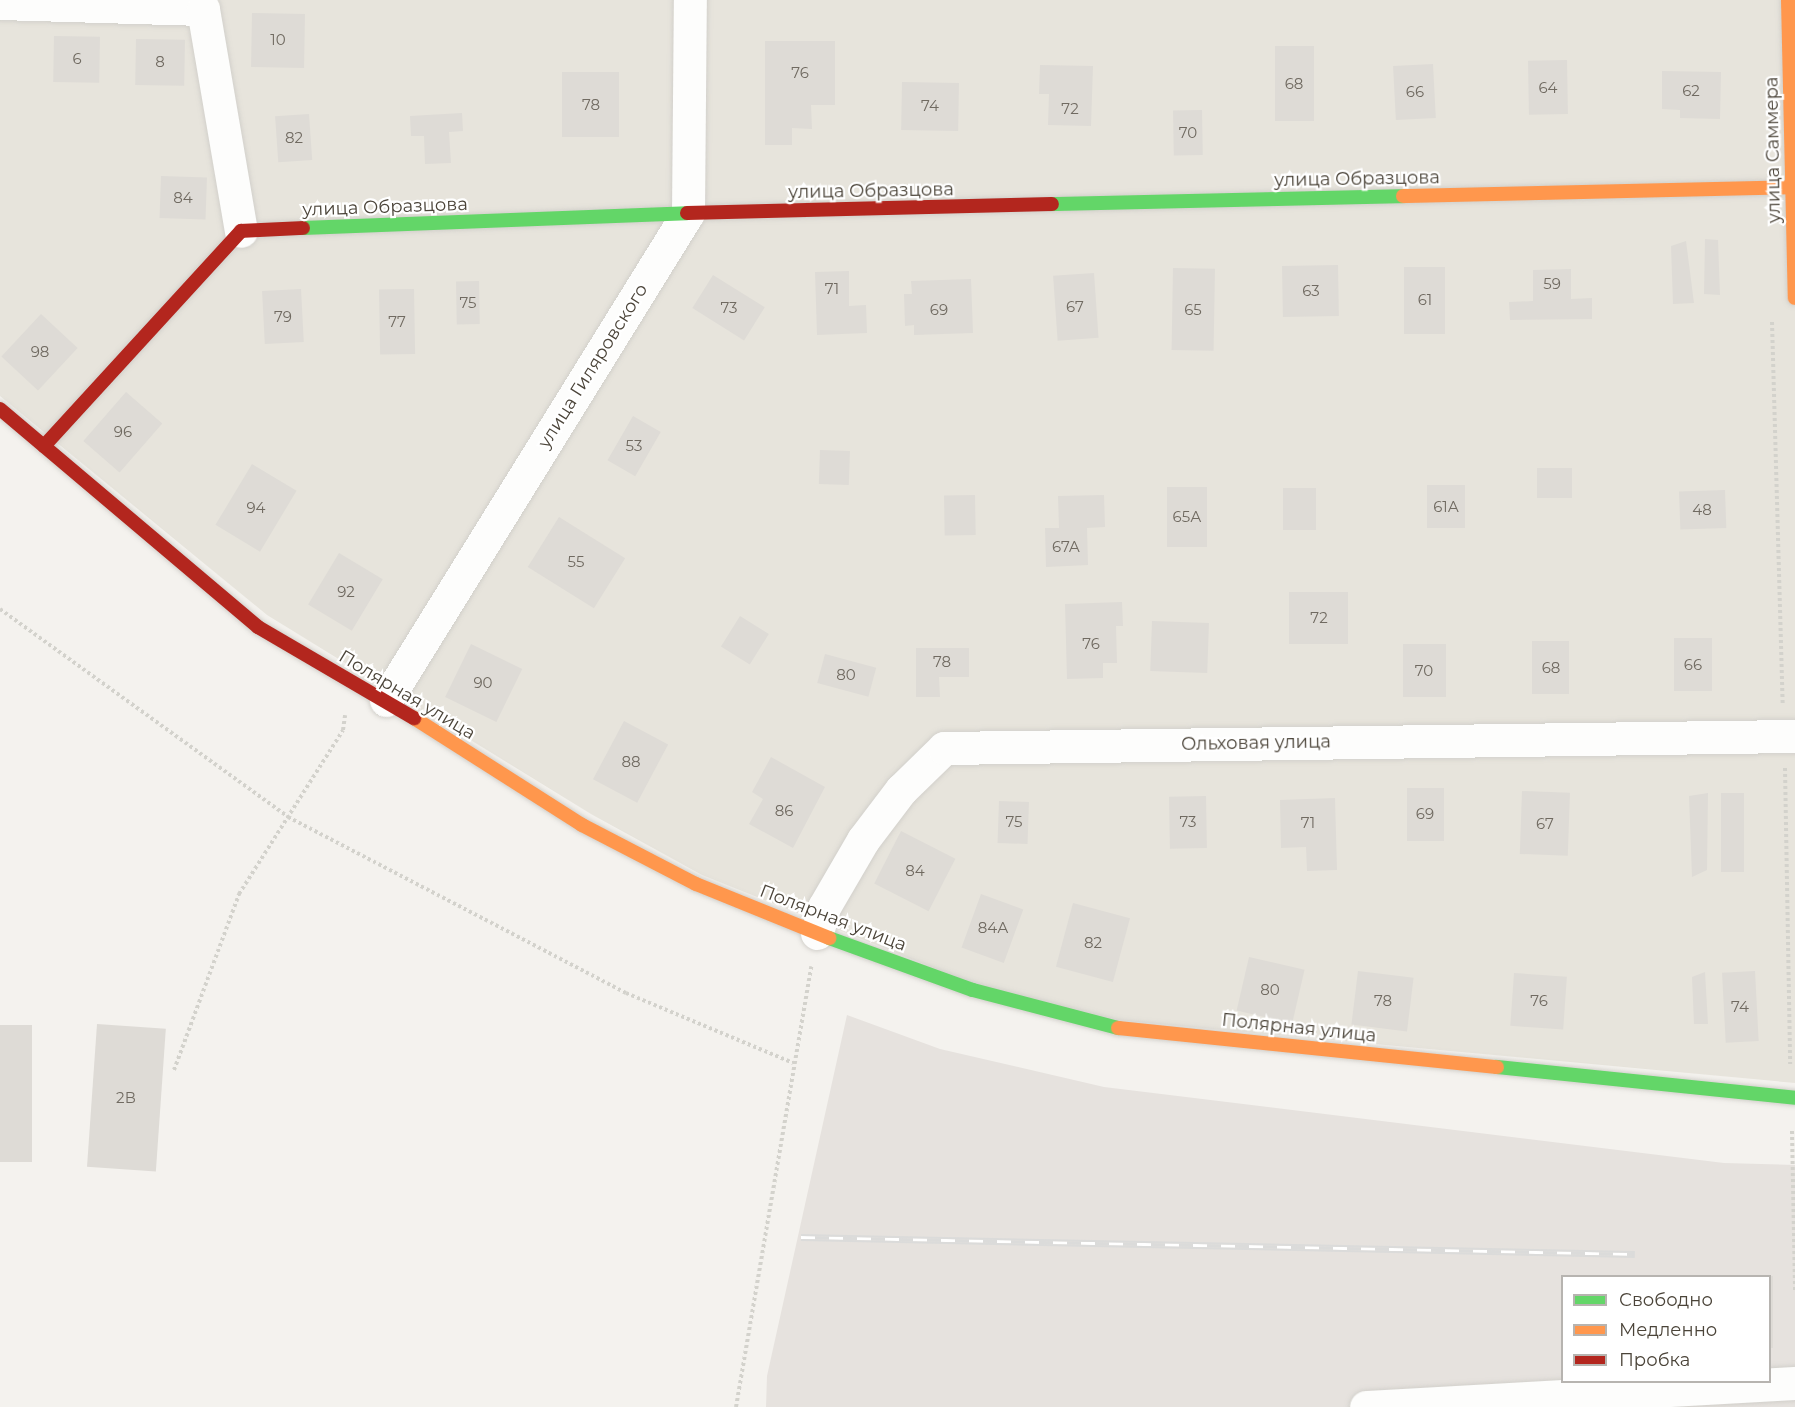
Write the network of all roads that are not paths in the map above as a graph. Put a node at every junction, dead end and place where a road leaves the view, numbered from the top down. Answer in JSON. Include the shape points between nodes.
{"nodes":[{"id":1,"x":690,"y":0,"type":"edge"},
{"id":2,"x":1788,"y":0,"type":"edge"},
{"id":3,"x":0,"y":3,"type":"edge"},
{"id":4,"x":1793,"y":188,"type":"edge"},
{"id":5,"x":688,"y":213,"type":"junction"},
{"id":6,"x":241,"y":231,"type":"junction"},
{"id":7,"x":1795,"y":298,"type":"edge"},
{"id":8,"x":0,"y":409,"type":"edge"},
{"id":9,"x":44,"y":446,"type":"junction"},
{"id":10,"x":386,"y":700,"type":"junction"},
{"id":11,"x":1790,"y":736,"type":"edge"},
{"id":12,"x":817,"y":933,"type":"junction"},
{"id":13,"x":1793,"y":1097,"type":"edge"},
{"id":14,"x":1795,"y":1383,"type":"edge"},
{"id":15,"x":1366,"y":1407,"type":"edge"}],
"edges":[{"from":1,"to":5,"type":"street"},
{"from":2,"to":4,"type":"street","name":"улица Саммера"},
{"from":3,"to":6,"type":"street","via":[[203,9]]},
{"from":4,"to":5,"type":"street","name":"улица Образцова"},
{"from":4,"to":7,"type":"street","name":"улица Саммера"},
{"from":5,"to":6,"type":"street","name":"улица Образцова"},
{"from":5,"to":10,"type":"street","name":"улица Гиляровского"},
{"from":6,"to":9,"type":"street"},
{"from":8,"to":9,"type":"street","name":"Полярная улица"},
{"from":9,"to":10,"type":"street","name":"Полярная улица","via":[[258,627]]},
{"from":10,"to":12,"type":"street","name":"Полярная улица","via":[[582,825],[696,884]]},
{"from":11,"to":12,"type":"street","name":"Ольховая улица","via":[[944,748],[901,790],[858,848],[824,907]]},
{"from":12,"to":13,"type":"street","name":"Полярная улица","via":[[973,990],[1113,1027]]},
{"from":14,"to":15,"type":"street"}]}
